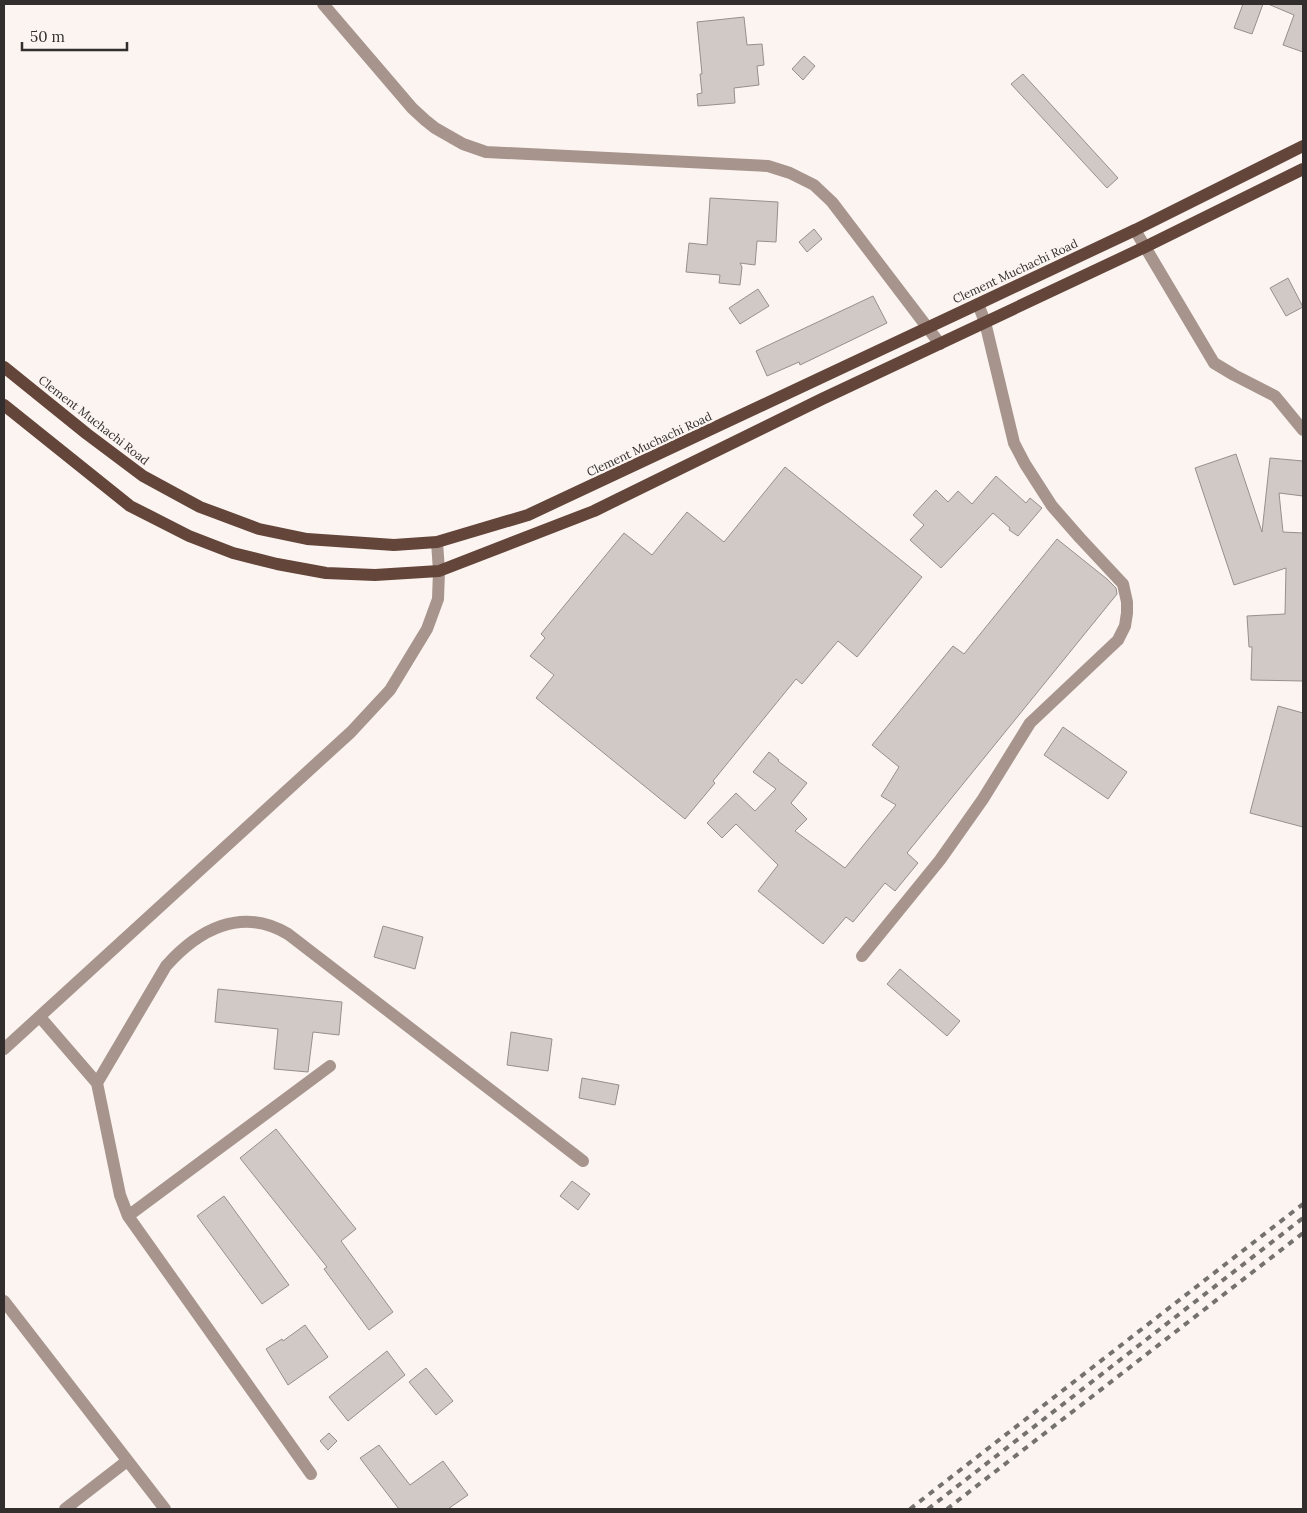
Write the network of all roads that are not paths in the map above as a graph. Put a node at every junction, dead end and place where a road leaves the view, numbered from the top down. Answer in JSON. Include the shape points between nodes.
{"nodes":[{"id":1,"x":323,"y":4,"type":"edge"},
{"id":2,"x":1303,"y":146,"type":"edge"},
{"id":3,"x":1303,"y":169,"type":"edge"},
{"id":4,"x":1135,"y":230,"type":"junction"},
{"id":5,"x":1145,"y":247,"type":"junction"},
{"id":6,"x":978,"y":304,"type":"junction"},
{"id":7,"x":985,"y":322,"type":"junction"},
{"id":8,"x":926,"y":328,"type":"junction"},
{"id":9,"x":940,"y":344,"type":"junction"},
{"id":10,"x":4,"y":367,"type":"edge"},
{"id":11,"x":4,"y":405,"type":"edge"},
{"id":12,"x":1303,"y":430,"type":"edge"},
{"id":13,"x":438,"y":542,"type":"junction"},
{"id":14,"x":439,"y":571,"type":"junction"},
{"id":15,"x":862,"y":956,"type":"dead end"},
{"id":16,"x":40,"y":1017,"type":"junction"},
{"id":17,"x":4,"y":1049,"type":"edge"},
{"id":18,"x":330,"y":1066,"type":"dead end"},
{"id":19,"x":97,"y":1083,"type":"junction"},
{"id":20,"x":583,"y":1161,"type":"dead end"},
{"id":21,"x":128,"y":1216,"type":"junction"},
{"id":22,"x":4,"y":1301,"type":"edge"},
{"id":23,"x":127,"y":1461,"type":"junction"},
{"id":24,"x":311,"y":1474,"type":"dead end"},
{"id":25,"x":65,"y":1509,"type":"edge"},
{"id":26,"x":165,"y":1509,"type":"edge"}],
"edges":[{"from":1,"to":8,"type":"street","via":[[412,108],[434,128],[463,144],[486,152],[768,166],[814,184],[832,202]]},
{"from":2,"to":4,"type":"main road","name":"Clement Muchachi Road"},
{"from":3,"to":5,"type":"main road"},
{"from":4,"to":5,"type":"street"},
{"from":4,"to":6,"type":"main road","name":"Clement Muchachi Road"},
{"from":5,"to":7,"type":"main road"},
{"from":5,"to":12,"type":"street","via":[[1214,363],[1274,396]]},
{"from":6,"to":7,"type":"street"},
{"from":6,"to":8,"type":"main road","name":"Clement Muchachi Road"},
{"from":7,"to":9,"type":"main road"},
{"from":7,"to":15,"type":"street","via":[[1014,444],[1052,506],[1123,584],[1127,602],[1125,626],[1118,640],[1030,723],[940,860]]},
{"from":8,"to":9,"type":"street"},
{"from":8,"to":13,"type":"main road","name":"Clement Muchachi Road","via":[[528,514]]},
{"from":9,"to":14,"type":"main road","via":[[594,511]]},
{"from":10,"to":13,"type":"main road","name":"Clement Muchachi Road","via":[[144,476],[200,507],[259,529],[307,539],[394,545]]},
{"from":11,"to":14,"type":"main road","via":[[130,506],[189,536],[242,555],[326,573],[374,575]]},
{"from":13,"to":14,"type":"street"},
{"from":14,"to":16,"type":"street","via":[[438,599],[426,629],[390,690],[370,713]]},
{"from":16,"to":17,"type":"street"},
{"from":16,"to":19,"type":"street"},
{"from":18,"to":21,"type":"street"},
{"from":19,"to":20,"type":"street","via":[[166,966],[180,950],[196,938],[228,923],[260,923],[275,926],[288,934]]},
{"from":19,"to":21,"type":"street","via":[[120,1195]]},
{"from":21,"to":24,"type":"street"},
{"from":22,"to":23,"type":"street"},
{"from":23,"to":25,"type":"street"},
{"from":23,"to":26,"type":"street"}]}
